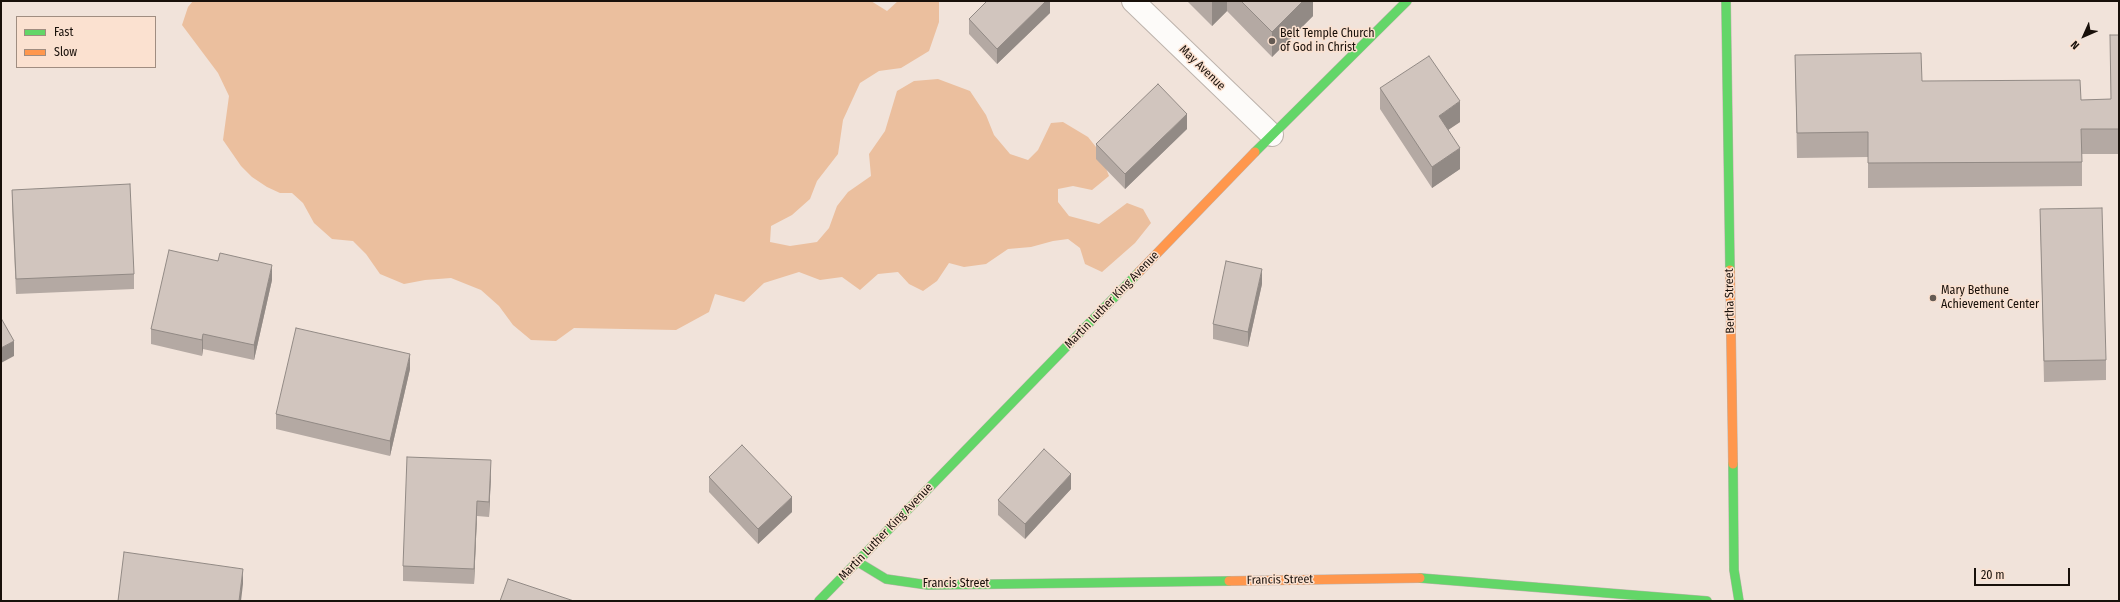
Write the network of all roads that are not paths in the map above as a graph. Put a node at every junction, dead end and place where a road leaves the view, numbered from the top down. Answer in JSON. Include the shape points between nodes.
{"nodes":[{"id":1,"x":1133,"y":1,"type":"edge"},
{"id":2,"x":1407,"y":1,"type":"edge"},
{"id":3,"x":1726,"y":1,"type":"edge"},
{"id":4,"x":1272,"y":135,"type":"junction"},
{"id":5,"x":858,"y":562,"type":"junction"},
{"id":6,"x":819,"y":601,"type":"edge"},
{"id":7,"x":1707,"y":601,"type":"edge"},
{"id":8,"x":1739,"y":601,"type":"edge"}],
"edges":[{"from":1,"to":4,"type":"street","name":"May Avenue"},
{"from":2,"to":4,"type":"street","name":"Martin Luther King Avenue"},
{"from":3,"to":8,"type":"street","name":"Bertha Street","via":[[1734,562]]},
{"from":4,"to":5,"type":"street","name":"Martin Luther King Avenue"},
{"from":5,"to":6,"type":"street","name":"Martin Luther King Avenue"},
{"from":5,"to":7,"type":"street","name":"Francis Street","via":[[886,579],[928,585],[1415,578]]}]}
